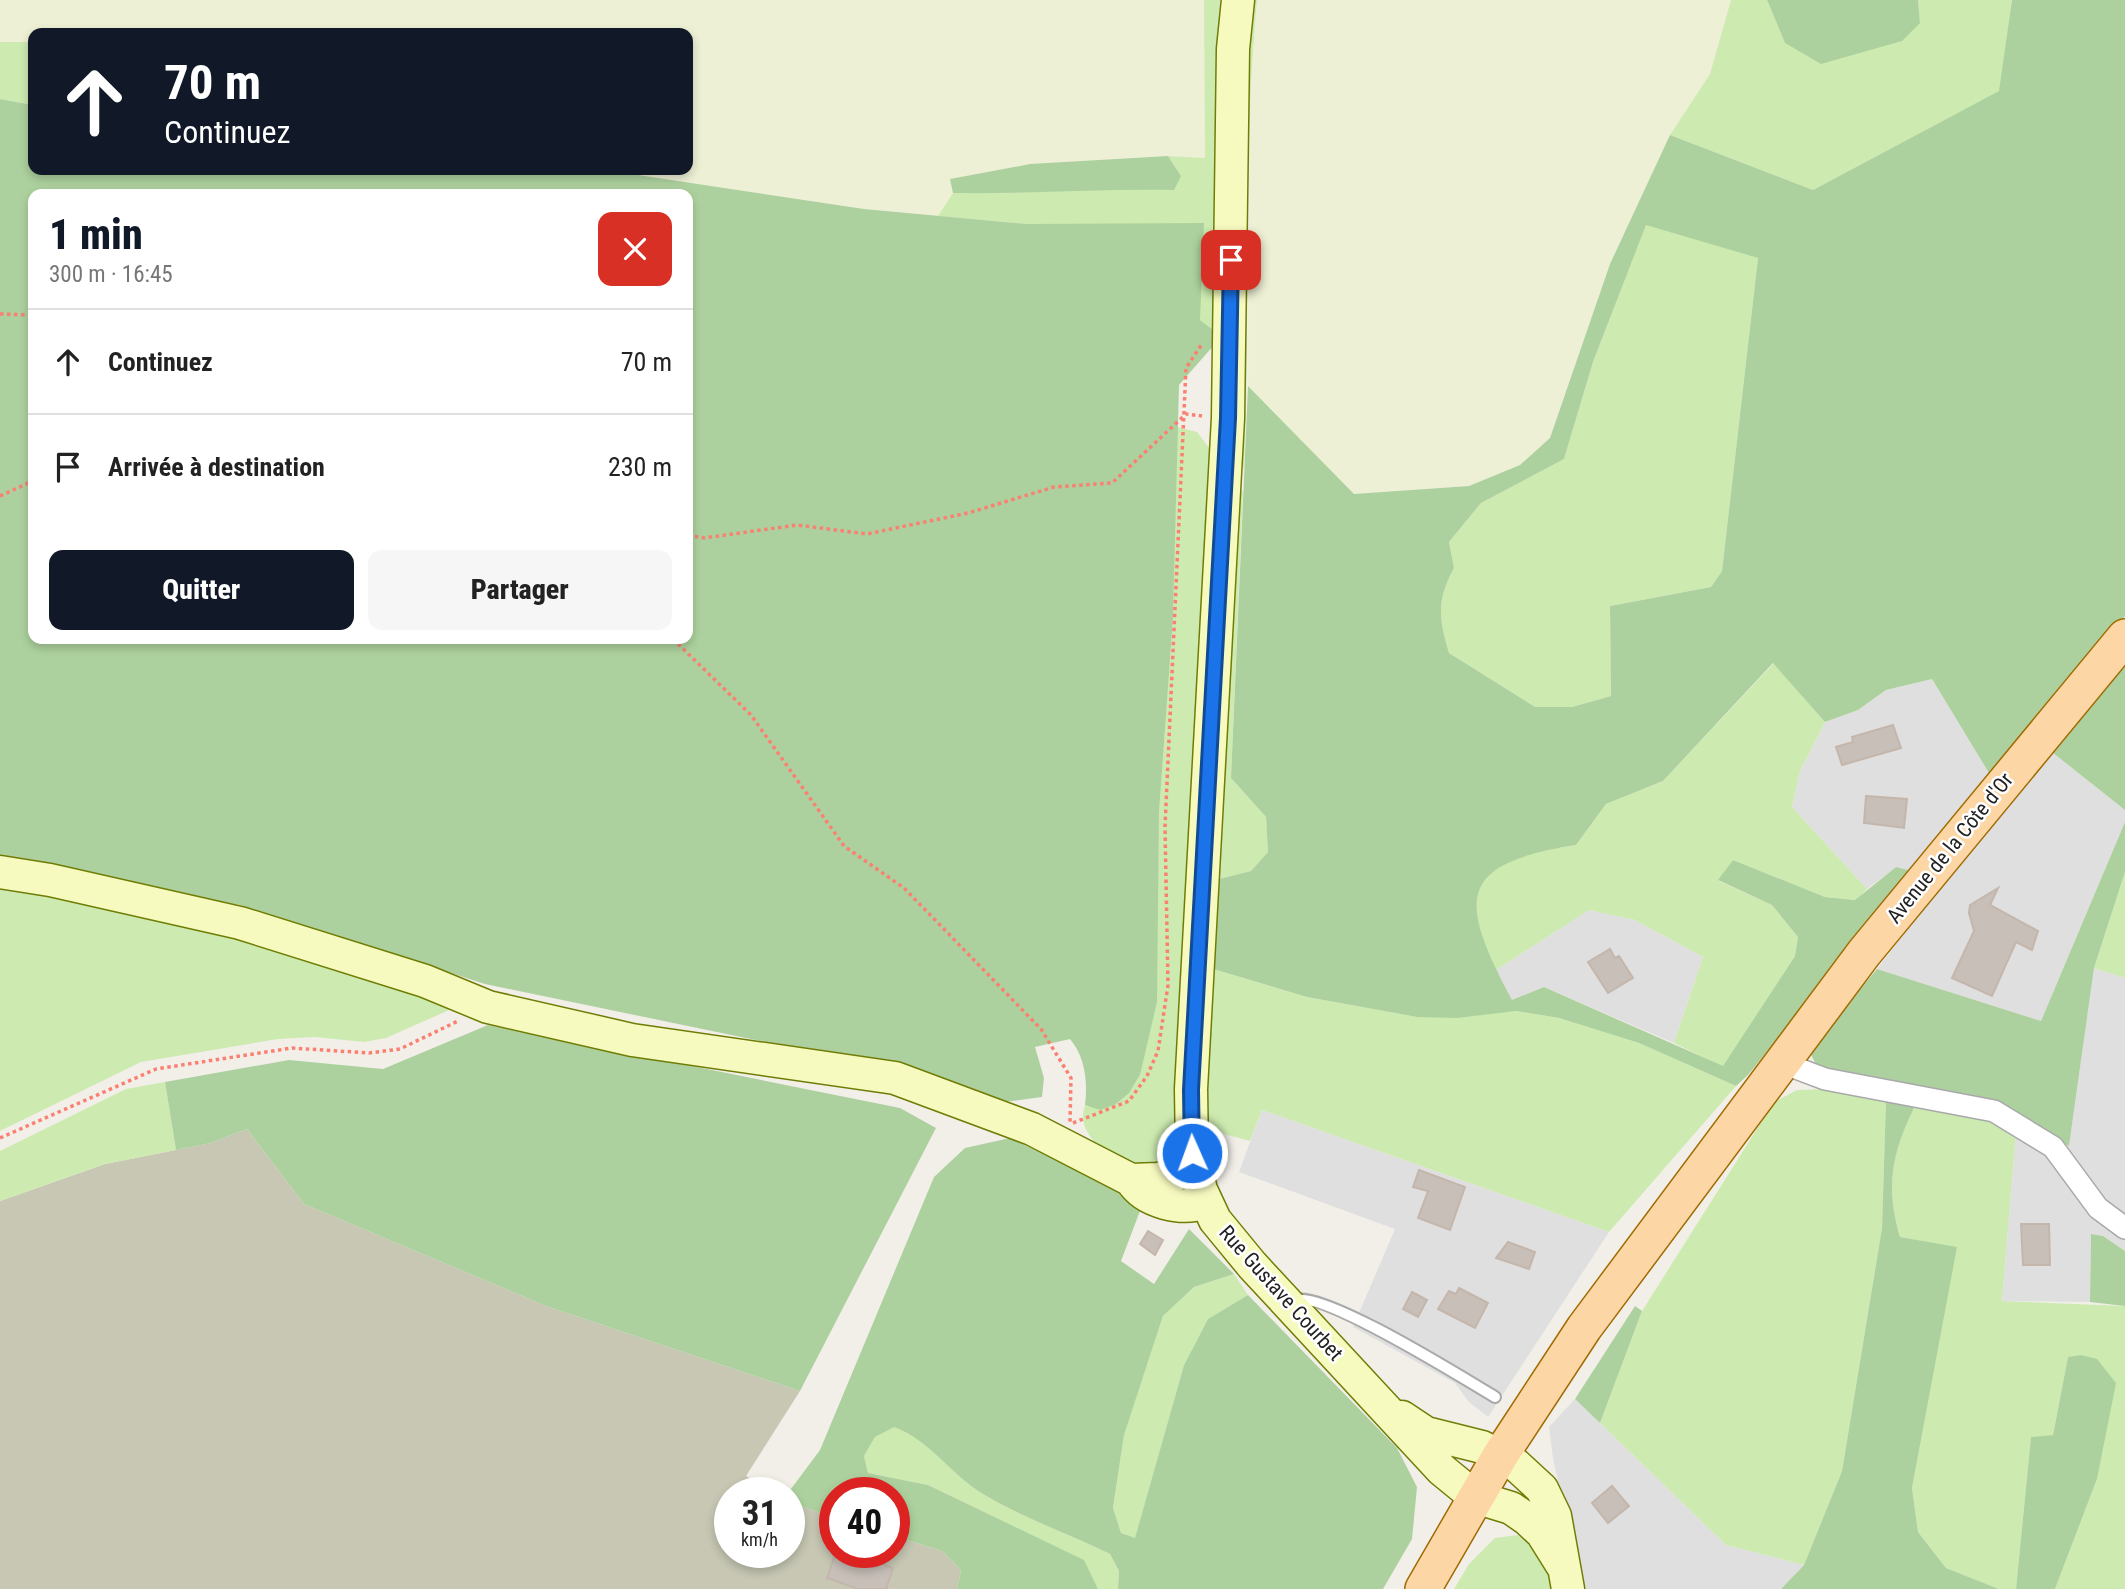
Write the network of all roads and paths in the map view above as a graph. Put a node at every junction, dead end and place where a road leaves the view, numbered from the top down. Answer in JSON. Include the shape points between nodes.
{"nodes":[{"id":1,"x":1238,"y":0,"type":"edge"},
{"id":2,"x":0,"y":314,"type":"edge"},
{"id":3,"x":28,"y":315,"type":"edge"},
{"id":4,"x":1205,"y":339,"type":"dead end"},
{"id":5,"x":1186,"y":414,"type":"junction"},
{"id":6,"x":1228,"y":418,"type":"junction"},
{"id":7,"x":28,"y":483,"type":"edge"},
{"id":8,"x":0,"y":496,"type":"edge"},
{"id":9,"x":693,"y":536,"type":"edge"},
{"id":10,"x":2125,"y":637,"type":"edge"},
{"id":11,"x":678,"y":644,"type":"edge"},
{"id":12,"x":0,"y":872,"type":"edge"},
{"id":13,"x":488,"y":1007,"type":"junction"},
{"id":14,"x":1780,"y":1062,"type":"junction"},
{"id":15,"x":0,"y":1138,"type":"edge"},
{"id":16,"x":1195,"y":1170,"type":"junction"},
{"id":17,"x":1131,"y":1180,"type":"junction"},
{"id":18,"x":1205,"y":1202,"type":"junction"},
{"id":19,"x":2125,"y":1228,"type":"edge"},
{"id":20,"x":1288,"y":1304,"type":"junction"},
{"id":21,"x":1495,"y":1397,"type":"dead end"},
{"id":22,"x":1391,"y":1411,"type":"junction"},
{"id":23,"x":1500,"y":1456,"type":"junction"},
{"id":24,"x":1475,"y":1497,"type":"junction"},
{"id":25,"x":1565,"y":1577,"type":"edge"},
{"id":26,"x":1423,"y":1589,"type":"edge"}],
"edges":[{"from":1,"to":6,"type":"street","name":"Rue Gustave Courbet","via":[[1233,49]]},
{"from":2,"to":3,"type":"path"},
{"from":4,"to":5,"type":"path","via":[[1186,368]]},
{"from":5,"to":6,"type":"path"},
{"from":5,"to":9,"type":"path","via":[[1112,483],[1055,486],[968,513],[867,534],[797,525]]},
{"from":5,"to":11,"type":"path","via":[[1165,827],[1168,985],[1158,1051],[1147,1076],[1129,1101],[1112,1110],[1070,1124],[1071,1078],[1041,1030],[904,888],[844,846],[751,715]]},
{"from":6,"to":16,"type":"street","name":"Rue Gustave Courbet","via":[[1191,1090]]},
{"from":7,"to":8,"type":"path"},
{"from":10,"to":14,"type":"main road","name":"Avenue de la Côte d'Or","via":[[1872,943]]},
{"from":12,"to":13,"type":"street","via":[[240,923],[425,981]]},
{"from":13,"to":15,"type":"path","via":[[400,1049],[369,1054],[292,1048],[156,1069]]},
{"from":13,"to":17,"type":"street","via":[[632,1040],[895,1078],[1032,1129]]},
{"from":14,"to":19,"type":"street","via":[[1825,1079],[1994,1111],[2053,1147],[2098,1208]]},
{"from":14,"to":23,"type":"main road","name":"Avenue de la Côte d'Or","via":[[1584,1328]]},
{"from":16,"to":17,"type":"street"},
{"from":16,"to":18,"type":"street","name":"Rue Gustave Courbet"},
{"from":17,"to":18,"type":"street","via":[[1140,1191],[1169,1204],[1188,1207]]},
{"from":18,"to":20,"type":"street","name":"Rue Gustave Courbet","via":[[1214,1220]]},
{"from":20,"to":21,"type":"lane","via":[[1297,1298],[1319,1301],[1391,1336]]},
{"from":20,"to":22,"type":"street","name":"Rue Gustave Courbet"},
{"from":22,"to":23,"type":"street","name":"Rue Gustave Courbet","via":[[1426,1433]]},
{"from":22,"to":24,"type":"street","name":"Rue Gustave Courbet","via":[[1424,1452]]},
{"from":23,"to":24,"type":"main road","name":"Avenue de la Côte d'Or"},
{"from":23,"to":25,"type":"street","name":"Rue Gustave Courbet","via":[[1542,1489],[1556,1516]]},
{"from":24,"to":25,"type":"street","via":[[1511,1508],[1527,1519],[1542,1533]]},
{"from":24,"to":26,"type":"main road","name":"Avenue de la Côte d'Or"}]}
